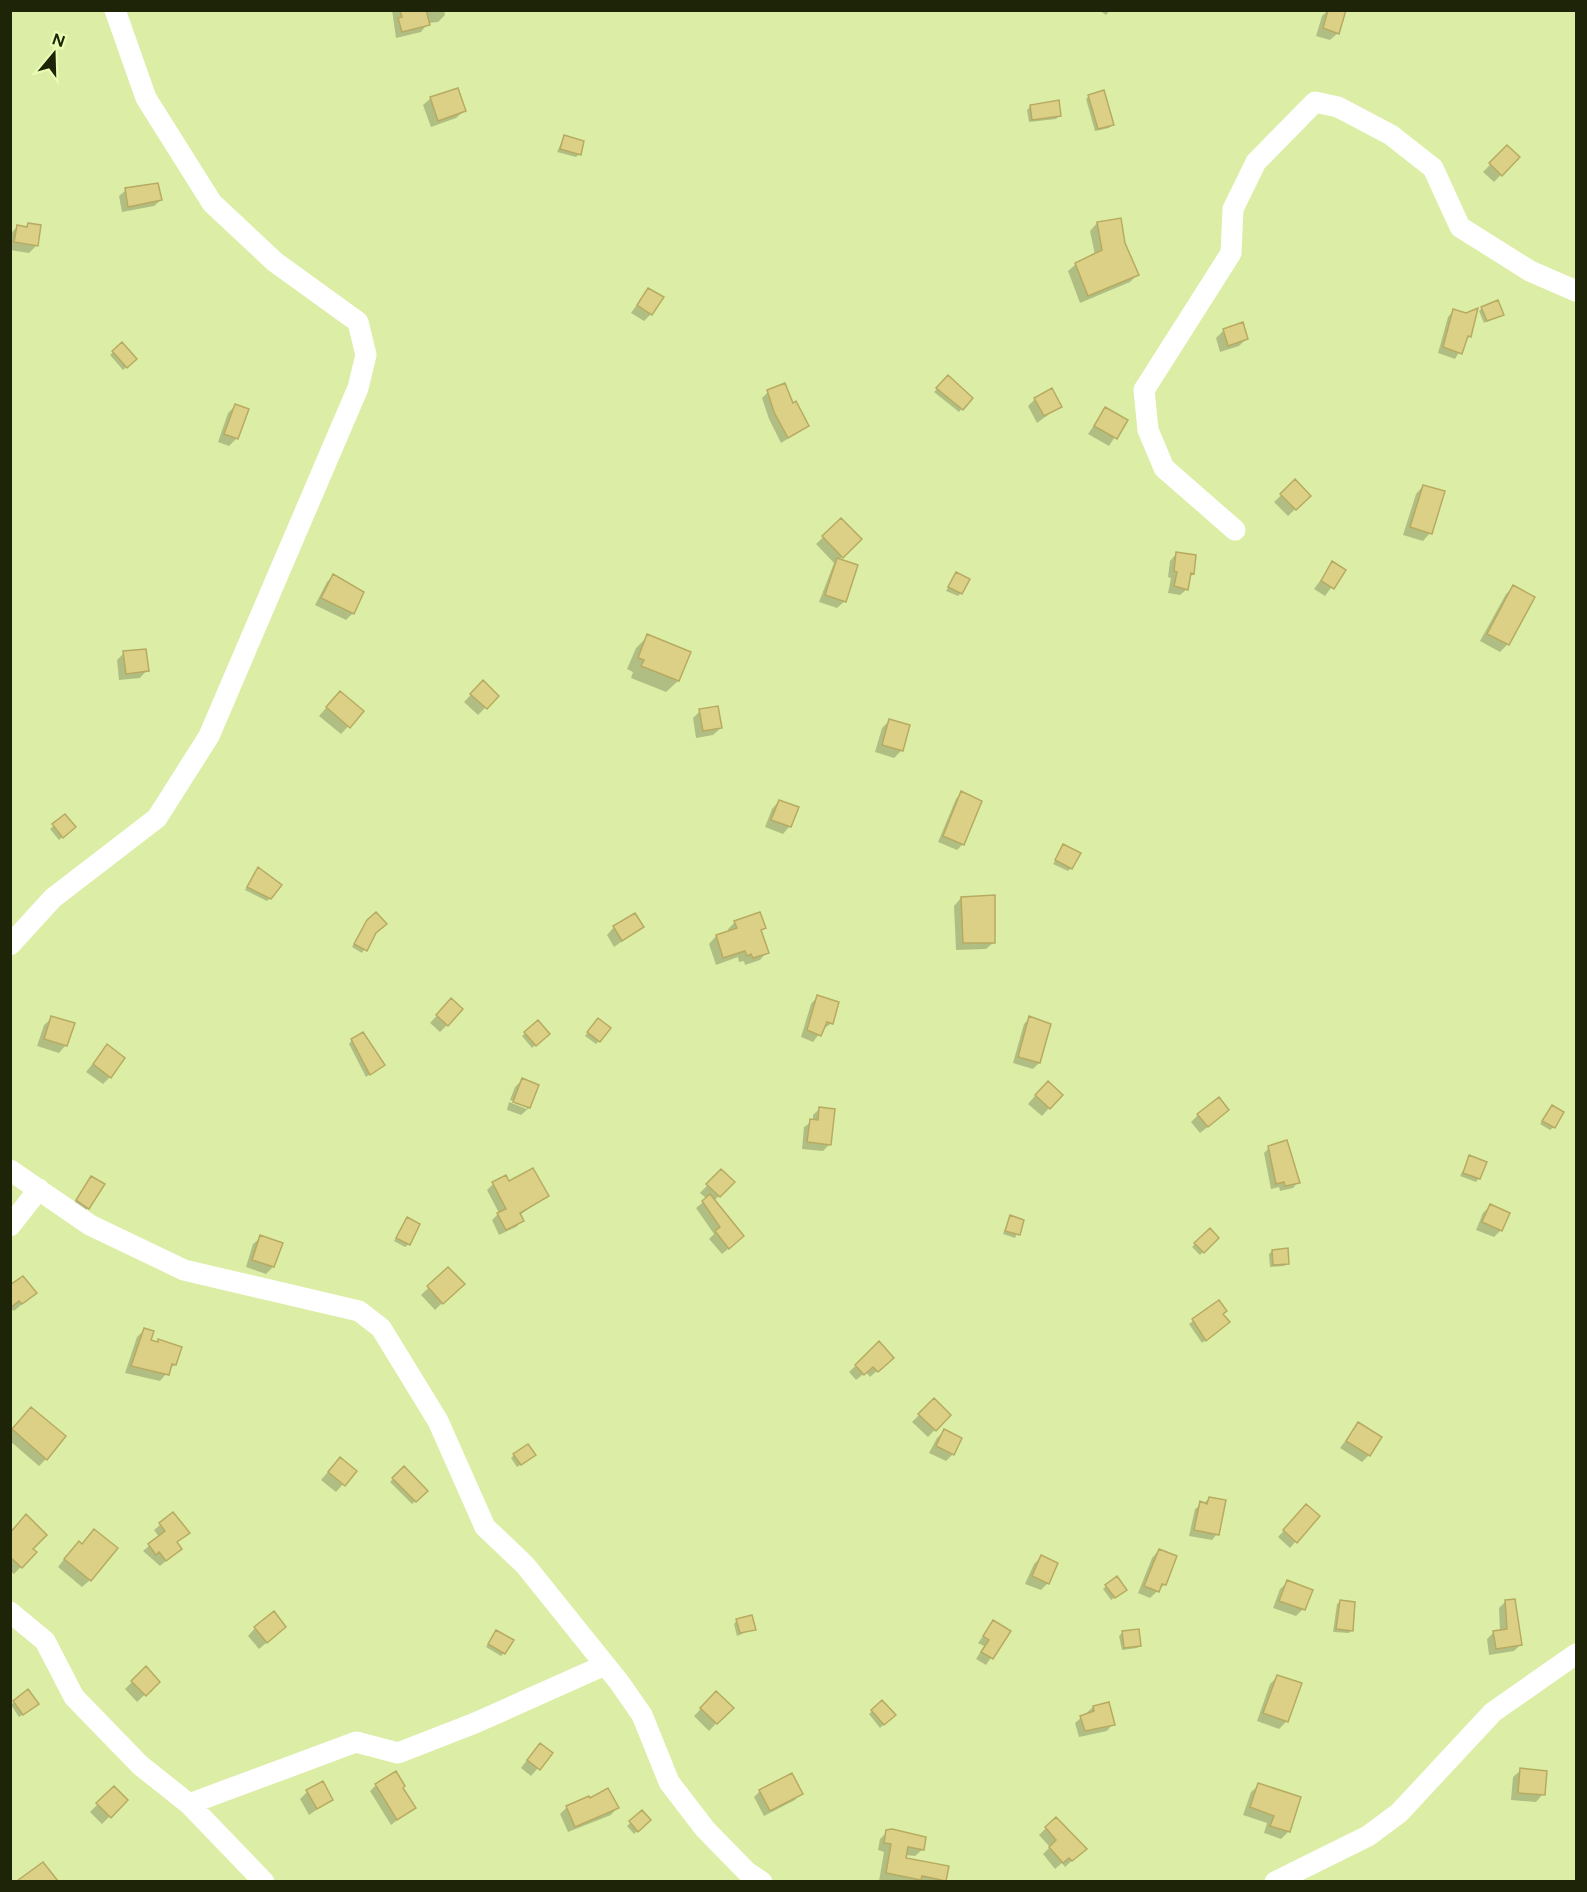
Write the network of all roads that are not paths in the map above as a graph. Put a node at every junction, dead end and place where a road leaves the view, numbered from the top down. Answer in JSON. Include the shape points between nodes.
{"nodes":[{"id":1,"x":115,"y":10,"type":"edge"},
{"id":2,"x":1576,"y":291,"type":"edge"},
{"id":3,"x":1235,"y":530,"type":"dead end"},
{"id":4,"x":10,"y":945,"type":"edge"},
{"id":5,"x":10,"y":1170,"type":"edge"},
{"id":6,"x":39,"y":1189,"type":"junction"},
{"id":7,"x":10,"y":1226,"type":"edge"},
{"id":8,"x":10,"y":1612,"type":"edge"},
{"id":9,"x":1576,"y":1654,"type":"edge"},
{"id":10,"x":605,"y":1665,"type":"junction"},
{"id":11,"x":189,"y":1804,"type":"junction"},
{"id":12,"x":264,"y":1881,"type":"edge"},
{"id":13,"x":762,"y":1881,"type":"edge"},
{"id":14,"x":1275,"y":1881,"type":"edge"}],
"edges":[{"from":1,"to":4,"type":"street","via":[[146,98],[212,203],[275,262],[358,322],[366,355],[358,388],[209,736],[157,818],[53,897]]},
{"from":2,"to":3,"type":"street","via":[[1530,271],[1460,227],[1433,168],[1391,135],[1338,107],[1315,102],[1256,162],[1233,209],[1231,253],[1144,390],[1148,430],[1164,468]]},
{"from":5,"to":6,"type":"street"},
{"from":6,"to":7,"type":"street"},
{"from":6,"to":10,"type":"street","via":[[90,1225],[184,1270],[359,1311],[381,1328],[438,1421],[485,1527],[525,1565]]},
{"from":8,"to":11,"type":"street","via":[[45,1641],[74,1697],[140,1765]]},
{"from":9,"to":14,"type":"street","via":[[1493,1712],[1399,1813],[1376,1830]]},
{"from":10,"to":11,"type":"street","via":[[398,1753],[356,1742]]},
{"from":10,"to":13,"type":"street","via":[[642,1715],[669,1782],[705,1829],[747,1872]]},
{"from":11,"to":12,"type":"street"}]}
